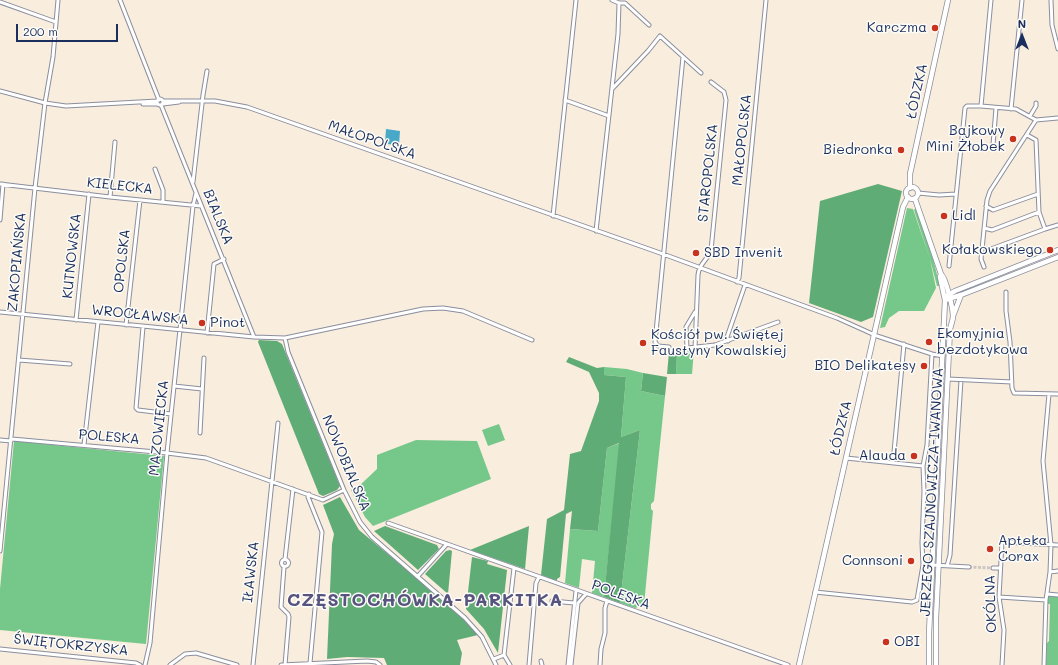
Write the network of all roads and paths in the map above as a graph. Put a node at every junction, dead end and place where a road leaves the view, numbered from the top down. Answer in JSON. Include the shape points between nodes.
{"nodes":[{"id":1,"x":58,"y":0,"type":"edge"},
{"id":2,"x":120,"y":0,"type":"edge"},
{"id":3,"x":576,"y":0,"type":"edge"},
{"id":4,"x":612,"y":0,"type":"edge"},
{"id":5,"x":766,"y":0,"type":"edge"},
{"id":6,"x":948,"y":0,"type":"edge"},
{"id":7,"x":991,"y":0,"type":"edge"},
{"id":8,"x":1022,"y":0,"type":"edge"},
{"id":9,"x":1051,"y":0,"type":"edge"},
{"id":10,"x":0,"y":2,"type":"edge"},
{"id":11,"x":619,"y":3,"type":"junction"},
{"id":12,"x":56,"y":22,"type":"junction"},
{"id":13,"x":649,"y":25,"type":"dead end"},
{"id":14,"x":1058,"y":50,"type":"edge"},
{"id":15,"x":683,"y":57,"type":"junction"},
{"id":16,"x":206,"y":71,"type":"dead end"},
{"id":17,"x":701,"y":72,"type":"dead end"},
{"id":18,"x":711,"y":82,"type":"dead end"},
{"id":19,"x":612,"y":89,"type":"junction"},
{"id":20,"x":0,"y":92,"type":"edge"},
{"id":21,"x":202,"y":100,"type":"junction"},
{"id":22,"x":565,"y":100,"type":"junction"},
{"id":23,"x":45,"y":103,"type":"junction"},
{"id":24,"x":160,"y":103,"type":"junction"},
{"id":25,"x":1036,"y":103,"type":"dead end"},
{"id":26,"x":981,"y":106,"type":"junction"},
{"id":27,"x":996,"y":108,"type":"junction"},
{"id":28,"x":1011,"y":109,"type":"junction"},
{"id":29,"x":608,"y":116,"type":"junction"},
{"id":30,"x":1030,"y":116,"type":"junction"},
{"id":31,"x":1058,"y":118,"type":"edge"},
{"id":32,"x":1036,"y":120,"type":"junction"},
{"id":33,"x":1027,"y":135,"type":"junction"},
{"id":34,"x":116,"y":142,"type":"dead end"},
{"id":35,"x":994,"y":147,"type":"dead end"},
{"id":36,"x":155,"y":169,"type":"dead end"},
{"id":37,"x":2,"y":184,"type":"edge"},
{"id":38,"x":193,"y":184,"type":"junction"},
{"id":39,"x":35,"y":188,"type":"junction"},
{"id":40,"x":910,"y":188,"type":"junction"},
{"id":41,"x":196,"y":193,"type":"junction"},
{"id":42,"x":918,"y":193,"type":"junction"},
{"id":43,"x":89,"y":194,"type":"junction"},
{"id":44,"x":956,"y":194,"type":"junction"},
{"id":45,"x":1038,"y":194,"type":"junction"},
{"id":46,"x":110,"y":197,"type":"junction"},
{"id":47,"x":908,"y":197,"type":"junction"},
{"id":48,"x":915,"y":199,"type":"junction"},
{"id":49,"x":140,"y":200,"type":"junction"},
{"id":50,"x":163,"y":202,"type":"junction"},
{"id":51,"x":193,"y":206,"type":"junction"},
{"id":52,"x":201,"y":206,"type":"junction"},
{"id":53,"x":986,"y":206,"type":"junction"},
{"id":54,"x":1039,"y":212,"type":"junction"},
{"id":55,"x":553,"y":216,"type":"junction"},
{"id":56,"x":0,"y":220,"type":"edge"},
{"id":57,"x":1058,"y":225,"type":"edge"},
{"id":58,"x":984,"y":228,"type":"junction"},
{"id":59,"x":1045,"y":229,"type":"junction"},
{"id":60,"x":596,"y":231,"type":"junction"},
{"id":61,"x":982,"y":247,"type":"junction"},
{"id":62,"x":1058,"y":250,"type":"edge"},
{"id":63,"x":663,"y":254,"type":"junction"},
{"id":64,"x":1058,"y":257,"type":"edge"},
{"id":65,"x":224,"y":259,"type":"junction"},
{"id":66,"x":949,"y":266,"type":"dead end"},
{"id":67,"x":984,"y":267,"type":"dead end"},
{"id":68,"x":699,"y":268,"type":"junction"},
{"id":69,"x":737,"y":282,"type":"junction"},
{"id":70,"x":745,"y":285,"type":"junction"},
{"id":71,"x":1006,"y":292,"type":"dead end"},
{"id":72,"x":961,"y":295,"type":"junction"},
{"id":73,"x":948,"y":298,"type":"junction"},
{"id":74,"x":695,"y":311,"type":"junction"},
{"id":75,"x":0,"y":312,"type":"edge"},
{"id":76,"x":23,"y":315,"type":"junction"},
{"id":77,"x":953,"y":316,"type":"junction"},
{"id":78,"x":76,"y":320,"type":"junction"},
{"id":79,"x":98,"y":322,"type":"junction"},
{"id":80,"x":778,"y":322,"type":"dead end"},
{"id":81,"x":126,"y":325,"type":"junction"},
{"id":82,"x":143,"y":327,"type":"junction"},
{"id":83,"x":180,"y":330,"type":"junction"},
{"id":84,"x":207,"y":333,"type":"junction"},
{"id":85,"x":874,"y":334,"type":"junction"},
{"id":86,"x":254,"y":337,"type":"junction"},
{"id":87,"x":285,"y":338,"type":"junction"},
{"id":88,"x":532,"y":340,"type":"dead end"},
{"id":89,"x":728,"y":341,"type":"junction"},
{"id":90,"x":904,"y":344,"type":"junction"},
{"id":91,"x":669,"y":347,"type":"dead end"},
{"id":92,"x":695,"y":348,"type":"junction"},
{"id":93,"x":932,"y":354,"type":"junction"},
{"id":94,"x":943,"y":356,"type":"junction"},
{"id":95,"x":204,"y":358,"type":"dead end"},
{"id":96,"x":19,"y":360,"type":"junction"},
{"id":97,"x":70,"y":364,"type":"dead end"},
{"id":98,"x":948,"y":379,"type":"junction"},
{"id":99,"x":961,"y":380,"type":"junction"},
{"id":100,"x":1012,"y":382,"type":"junction"},
{"id":101,"x":174,"y":386,"type":"junction"},
{"id":102,"x":202,"y":389,"type":"junction"},
{"id":103,"x":1048,"y":394,"type":"junction"},
{"id":104,"x":1058,"y":394,"type":"edge"},
{"id":105,"x":171,"y":414,"type":"junction"},
{"id":106,"x":278,"y":423,"type":"dead end"},
{"id":107,"x":200,"y":433,"type":"dead end"},
{"id":108,"x":0,"y":440,"type":"edge"},
{"id":109,"x":11,"y":440,"type":"junction"},
{"id":110,"x":84,"y":445,"type":"junction"},
{"id":111,"x":167,"y":453,"type":"junction"},
{"id":112,"x":846,"y":458,"type":"junction"},
{"id":113,"x":893,"y":463,"type":"junction"},
{"id":114,"x":923,"y":466,"type":"junction"},
{"id":115,"x":272,"y":481,"type":"junction"},
{"id":116,"x":293,"y":489,"type":"junction"},
{"id":117,"x":344,"y":490,"type":"junction"},
{"id":118,"x":309,"y":494,"type":"junction"},
{"id":119,"x":388,"y":523,"type":"dead end"},
{"id":120,"x":447,"y":544,"type":"junction"},
{"id":121,"x":1051,"y":545,"type":"junction"},
{"id":122,"x":1058,"y":545,"type":"edge"},
{"id":123,"x":0,"y":551,"type":"edge"},
{"id":124,"x":932,"y":565,"type":"junction"},
{"id":125,"x":939,"y":565,"type":"junction"},
{"id":126,"x":947,"y":566,"type":"junction"},
{"id":127,"x":969,"y":567,"type":"tunnel mouth"},
{"id":128,"x":514,"y":568,"type":"junction"},
{"id":129,"x":993,"y":568,"type":"tunnel mouth"},
{"id":130,"x":1000,"y":568,"type":"junction"},
{"id":131,"x":1058,"y":571,"type":"edge"},
{"id":132,"x":1050,"y":572,"type":"junction"},
{"id":133,"x":418,"y":576,"type":"junction"},
{"id":134,"x":539,"y":577,"type":"junction"},
{"id":135,"x":576,"y":591,"type":"junction"},
{"id":136,"x":815,"y":592,"type":"junction"},
{"id":137,"x":586,"y":594,"type":"junction"},
{"id":138,"x":1047,"y":594,"type":"junction"},
{"id":139,"x":1058,"y":595,"type":"edge"},
{"id":140,"x":999,"y":597,"type":"junction"},
{"id":141,"x":1046,"y":600,"type":"junction"},
{"id":142,"x":552,"y":601,"type":"dead end"},
{"id":143,"x":607,"y":602,"type":"junction"},
{"id":144,"x":574,"y":603,"type":"junction"},
{"id":145,"x":0,"y":649,"type":"edge"},
{"id":146,"x":504,"y":655,"type":"junction"},
{"id":147,"x":494,"y":659,"type":"junction"},
{"id":148,"x":102,"y":660,"type":"junction"},
{"id":149,"x":310,"y":663,"type":"junction"},
{"id":150,"x":101,"y":665,"type":"edge"},
{"id":151,"x":140,"y":665,"type":"edge"},
{"id":152,"x":145,"y":665,"type":"edge"},
{"id":153,"x":170,"y":665,"type":"edge"},
{"id":154,"x":237,"y":665,"type":"edge"},
{"id":155,"x":253,"y":665,"type":"edge"},
{"id":156,"x":281,"y":665,"type":"edge"},
{"id":157,"x":285,"y":665,"type":"edge"},
{"id":158,"x":380,"y":665,"type":"edge"},
{"id":159,"x":496,"y":665,"type":"edge"},
{"id":160,"x":510,"y":665,"type":"edge"},
{"id":161,"x":530,"y":665,"type":"edge"},
{"id":162,"x":568,"y":665,"type":"edge"},
{"id":163,"x":571,"y":665,"type":"edge"},
{"id":164,"x":600,"y":665,"type":"edge"},
{"id":165,"x":788,"y":665,"type":"edge"},
{"id":166,"x":799,"y":665,"type":"edge"},
{"id":167,"x":929,"y":665,"type":"edge"},
{"id":168,"x":936,"y":665,"type":"edge"},
{"id":169,"x":1002,"y":665,"type":"edge"},
{"id":170,"x":1044,"y":665,"type":"edge"}],
"edges":[{"from":1,"to":12,"type":"street","name":"ZAKOPIAŃSKA"},
{"from":2,"to":24,"type":"street","name":"BIALSKA"},
{"from":3,"to":22,"type":"street"},
{"from":4,"to":11,"type":"street"},
{"from":5,"to":69,"type":"street","name":"MAŁOPOLSKA"},
{"from":6,"to":40,"type":"main road","name":"ŁÓDZKA","via":[[910,174]]},
{"from":7,"to":26,"type":"street"},
{"from":8,"to":28,"type":"street"},
{"from":9,"to":14,"type":"street","via":[[1052,26]]},
{"from":10,"to":12,"type":"street"},
{"from":11,"to":13,"type":"street","via":[[625,3]]},
{"from":11,"to":19,"type":"street"},
{"from":12,"to":23,"type":"street","name":"ZAKOPIAŃSKA"},
{"from":15,"to":17,"type":"street"},
{"from":15,"to":19,"type":"street","via":[[660,36]]},
{"from":15,"to":63,"type":"street"},
{"from":16,"to":21,"type":"street"},
{"from":18,"to":68,"type":"street","name":"STAROPOLSKA","via":[[724,92],[726,100],[711,250]]},
{"from":19,"to":29,"type":"street"},
{"from":20,"to":23,"type":"street","name":"MAŁOPOLSKA"},
{"from":21,"to":24,"type":"street","name":"MAŁOPOLSKA"},
{"from":21,"to":38,"type":"street"},
{"from":21,"to":55,"type":"street","name":"MAŁOPOLSKA","via":[[247,107]]},
{"from":22,"to":29,"type":"street"},
{"from":22,"to":55,"type":"street"},
{"from":23,"to":24,"type":"street","name":"MAŁOPOLSKA","via":[[74,106]]},
{"from":23,"to":39,"type":"street","name":"ZAKOPIAŃSKA"},
{"from":24,"to":38,"type":"street","name":"BIALSKA"},
{"from":25,"to":30,"type":"street"},
{"from":26,"to":27,"type":"street"},
{"from":26,"to":44,"type":"street","via":[[966,108]]},
{"from":27,"to":28,"type":"street"},
{"from":27,"to":35,"type":"street"},
{"from":28,"to":30,"type":"street"},
{"from":29,"to":60,"type":"street"},
{"from":30,"to":32,"type":"street"},
{"from":31,"to":32,"type":"street"},
{"from":32,"to":33,"type":"street"},
{"from":33,"to":45,"type":"street","via":[[1036,140]]},
{"from":33,"to":53,"type":"street","via":[[990,191]]},
{"from":34,"to":46,"type":"street"},
{"from":36,"to":50,"type":"street","via":[[163,190]]},
{"from":37,"to":39,"type":"street","name":"KIELECKA"},
{"from":37,"to":56,"type":"street"},
{"from":38,"to":41,"type":"street","name":"BIALSKA"},
{"from":39,"to":43,"type":"street","name":"KIELECKA"},
{"from":39,"to":76,"type":"street","name":"ZAKOPIAŃSKA"},
{"from":40,"to":42,"type":"main road","via":[[916,189]]},
{"from":40,"to":47,"type":"main road","via":[[906,192]]},
{"from":41,"to":51,"type":"street","name":"MAZOWIECKA"},
{"from":41,"to":52,"type":"street","name":"BIALSKA"},
{"from":42,"to":44,"type":"street"},
{"from":42,"to":48,"type":"main road"},
{"from":43,"to":46,"type":"street","name":"KIELECKA"},
{"from":43,"to":78,"type":"street","name":"KUTNOWSKA"},
{"from":44,"to":66,"type":"street"},
{"from":45,"to":53,"type":"street","via":[[993,210]]},
{"from":45,"to":54,"type":"street"},
{"from":46,"to":49,"type":"street","name":"KIELECKA"},
{"from":47,"to":48,"type":"main road"},
{"from":47,"to":85,"type":"main road","name":"ŁÓDZKA","via":[[903,207]]},
{"from":48,"to":73,"type":"main road","name":"JERZEGO SZAJNOWICZA-IWANOWA","via":[[944,277]]},
{"from":49,"to":50,"type":"street","name":"KIELECKA"},
{"from":49,"to":81,"type":"street","name":"OPOLSKA"},
{"from":50,"to":51,"type":"street","name":"KIELECKA"},
{"from":51,"to":52,"type":"street","name":"KIELECKA"},
{"from":51,"to":83,"type":"street","name":"MAZOWIECKA"},
{"from":52,"to":65,"type":"street","name":"BIALSKA"},
{"from":53,"to":58,"type":"street"},
{"from":54,"to":58,"type":"street","via":[[992,230]]},
{"from":54,"to":59,"type":"street"},
{"from":55,"to":60,"type":"street","name":"MAŁOPOLSKA"},
{"from":57,"to":59,"type":"street"},
{"from":58,"to":61,"type":"street"},
{"from":59,"to":61,"type":"street","via":[[991,249]]},
{"from":60,"to":63,"type":"street","name":"MAŁOPOLSKA"},
{"from":61,"to":67,"type":"street","via":[[981,259]]},
{"from":62,"to":73,"type":"main road"},
{"from":63,"to":68,"type":"street","name":"MAŁOPOLSKA"},
{"from":63,"to":91,"type":"street","via":[[655,342],[658,346]]},
{"from":64,"to":72,"type":"main road"},
{"from":65,"to":84,"type":"street","via":[[214,264]]},
{"from":65,"to":86,"type":"street","name":"BIALSKA"},
{"from":68,"to":69,"type":"street","name":"MAŁOPOLSKA"},
{"from":68,"to":74,"type":"street"},
{"from":69,"to":70,"type":"street","name":"MAŁOPOLSKA"},
{"from":70,"to":85,"type":"street","name":"MAŁOPOLSKA"},
{"from":70,"to":89,"type":"street","via":[[727,337]]},
{"from":71,"to":100,"type":"street"},
{"from":72,"to":73,"type":"main road"},
{"from":72,"to":77,"type":"main road"},
{"from":73,"to":77,"type":"main road","name":"JERZEGO SZAJNOWICZA-IWANOWA"},
{"from":73,"to":94,"type":"main road","name":"JERZEGO SZAJNOWICZA-IWANOWA"},
{"from":74,"to":92,"type":"street"},
{"from":74,"to":92,"type":"street","via":[[686,327],[686,347]]},
{"from":75,"to":76,"type":"street","name":"WROCŁAWSKA"},
{"from":76,"to":78,"type":"street","name":"WROCŁAWSKA"},
{"from":76,"to":96,"type":"street","name":"ZAKOPIAŃSKA"},
{"from":77,"to":98,"type":"main road","name":"JERZEGO SZAJNOWICZA-IWANOWA"},
{"from":78,"to":79,"type":"street","name":"WROCŁAWSKA"},
{"from":79,"to":81,"type":"street","name":"WROCŁAWSKA"},
{"from":79,"to":110,"type":"street"},
{"from":80,"to":89,"type":"street"},
{"from":81,"to":82,"type":"street","name":"WROCŁAWSKA"},
{"from":82,"to":83,"type":"street","name":"WROCŁAWSKA"},
{"from":82,"to":105,"type":"street","via":[[136,408]]},
{"from":83,"to":84,"type":"street","name":"WROCŁAWSKA"},
{"from":83,"to":101,"type":"street","name":"MAZOWIECKA"},
{"from":84,"to":86,"type":"street","name":"WROCŁAWSKA"},
{"from":85,"to":90,"type":"street","name":"MAŁOPOLSKA"},
{"from":85,"to":112,"type":"main road","name":"ŁÓDZKA"},
{"from":86,"to":87,"type":"street","name":"WROCŁAWSKA"},
{"from":87,"to":88,"type":"street","name":"WROCŁAWSKA","via":[[423,309],[443,308],[463,310]]},
{"from":87,"to":117,"type":"street","name":"NOWOBIALSKA","via":[[288,352]]},
{"from":89,"to":92,"type":"street"},
{"from":90,"to":93,"type":"street","name":"MAŁOPOLSKA"},
{"from":90,"to":113,"type":"street"},
{"from":93,"to":94,"type":"street","name":"MAŁOPOLSKA"},
{"from":93,"to":114,"type":"street","name":"JERZEGO SZAJNOWICZA-IWANOWA","via":[[927,445]]},
{"from":94,"to":124,"type":"main road","name":"JERZEGO SZAJNOWICZA-IWANOWA"},
{"from":95,"to":102,"type":"street"},
{"from":96,"to":97,"type":"street"},
{"from":96,"to":109,"type":"street","name":"ZAKOPIAŃSKA"},
{"from":98,"to":99,"type":"street"},
{"from":98,"to":125,"type":"main road","name":"JERZEGO SZAJNOWICZA-IWANOWA"},
{"from":99,"to":100,"type":"street"},
{"from":99,"to":126,"type":"street","via":[[950,555]]},
{"from":100,"to":103,"type":"street","via":[[1014,393]]},
{"from":101,"to":102,"type":"street"},
{"from":101,"to":105,"type":"street","name":"MAZOWIECKA"},
{"from":102,"to":107,"type":"street"},
{"from":103,"to":104,"type":"street"},
{"from":103,"to":121,"type":"street","via":[[1043,461]]},
{"from":105,"to":111,"type":"street","name":"MAZOWIECKA"},
{"from":106,"to":115,"type":"street"},
{"from":108,"to":109,"type":"street","name":"POLESKA"},
{"from":109,"to":110,"type":"street","name":"POLESKA"},
{"from":109,"to":123,"type":"street","name":"ZAKOPIAŃSKA"},
{"from":110,"to":111,"type":"street","name":"POLESKA"},
{"from":111,"to":115,"type":"street","name":"POLESKA","via":[[206,458]]},
{"from":111,"to":152,"type":"street","name":"MAZOWIECKA","via":[[150,644]]},
{"from":112,"to":113,"type":"street"},
{"from":112,"to":136,"type":"main road","name":"ŁÓDZKA"},
{"from":113,"to":114,"type":"street"},
{"from":114,"to":136,"type":"street","name":"JERZEGO SZAJNOWICZA-IWANOWA","via":[[923,565],[916,600],[912,602]]},
{"from":115,"to":116,"type":"street","name":"POLESKA"},
{"from":115,"to":155,"type":"street","name":"IŁAWSKA"},
{"from":116,"to":118,"type":"street","name":"POLESKA"},
{"from":116,"to":157,"type":"street","via":[[285,559],[281,563],[284,567],[281,607],[289,617]]},
{"from":117,"to":118,"type":"street","name":"POLESKA","via":[[323,500]]},
{"from":117,"to":133,"type":"street","name":"NOWOBIALSKA","via":[[356,516],[368,531]]},
{"from":118,"to":149,"type":"street","via":[[322,532]]},
{"from":119,"to":120,"type":"street","name":"POLESKA"},
{"from":120,"to":128,"type":"street","name":"POLESKA"},
{"from":120,"to":133,"type":"street"},
{"from":121,"to":122,"type":"street"},
{"from":121,"to":130,"type":"street","name":"OKÓLNA","via":[[1002,542]]},
{"from":121,"to":132,"type":"street"},
{"from":124,"to":125,"type":"street"},
{"from":124,"to":167,"type":"main road","name":"JERZEGO SZAJNOWICZA-IWANOWA"},
{"from":125,"to":126,"type":"street"},
{"from":125,"to":168,"type":"main road","name":"JERZEGO SZAJNOWICZA-IWANOWA"},
{"from":126,"to":127,"type":"street"},
{"from":128,"to":134,"type":"street","name":"POLESKA"},
{"from":128,"to":146,"type":"street"},
{"from":129,"to":130,"type":"street"},
{"from":130,"to":140,"type":"street","name":"OKÓLNA"},
{"from":131,"to":132,"type":"street"},
{"from":132,"to":138,"type":"street"},
{"from":133,"to":147,"type":"street","name":"NOWOBIALSKA","via":[[476,629]]},
{"from":134,"to":135,"type":"street","name":"POLESKA"},
{"from":134,"to":161,"type":"street","via":[[536,583]]},
{"from":135,"to":137,"type":"street","name":"POLESKA"},
{"from":135,"to":144,"type":"street"},
{"from":136,"to":166,"type":"main road","name":"ŁÓDZKA"},
{"from":137,"to":143,"type":"street","name":"POLESKA"},
{"from":137,"to":163,"type":"street","via":[[578,603]]},
{"from":138,"to":139,"type":"street"},
{"from":138,"to":141,"type":"street"},
{"from":140,"to":141,"type":"street"},
{"from":140,"to":169,"type":"street","name":"OKÓLNA","via":[[1004,627]]},
{"from":141,"to":170,"type":"street"},
{"from":142,"to":144,"type":"street"},
{"from":143,"to":164,"type":"street"},
{"from":143,"to":165,"type":"street","name":"POLESKA"},
{"from":144,"to":162,"type":"street"},
{"from":145,"to":148,"type":"street","name":"ŚWIĘTOKRZYSKA"},
{"from":146,"to":147,"type":"street"},
{"from":146,"to":160,"type":"street"},
{"from":147,"to":159,"type":"street","name":"NOWOBIALSKA"},
{"from":148,"to":150,"type":"street"},
{"from":148,"to":151,"type":"street","name":"ŚWIĘTOKRZYSKA"},
{"from":149,"to":157,"type":"street"},
{"from":149,"to":158,"type":"street","via":[[367,661]]},
{"from":153,"to":154,"type":"street","via":[[185,654],[196,653]]},
{"from":156,"to":157,"type":"street"}]}
